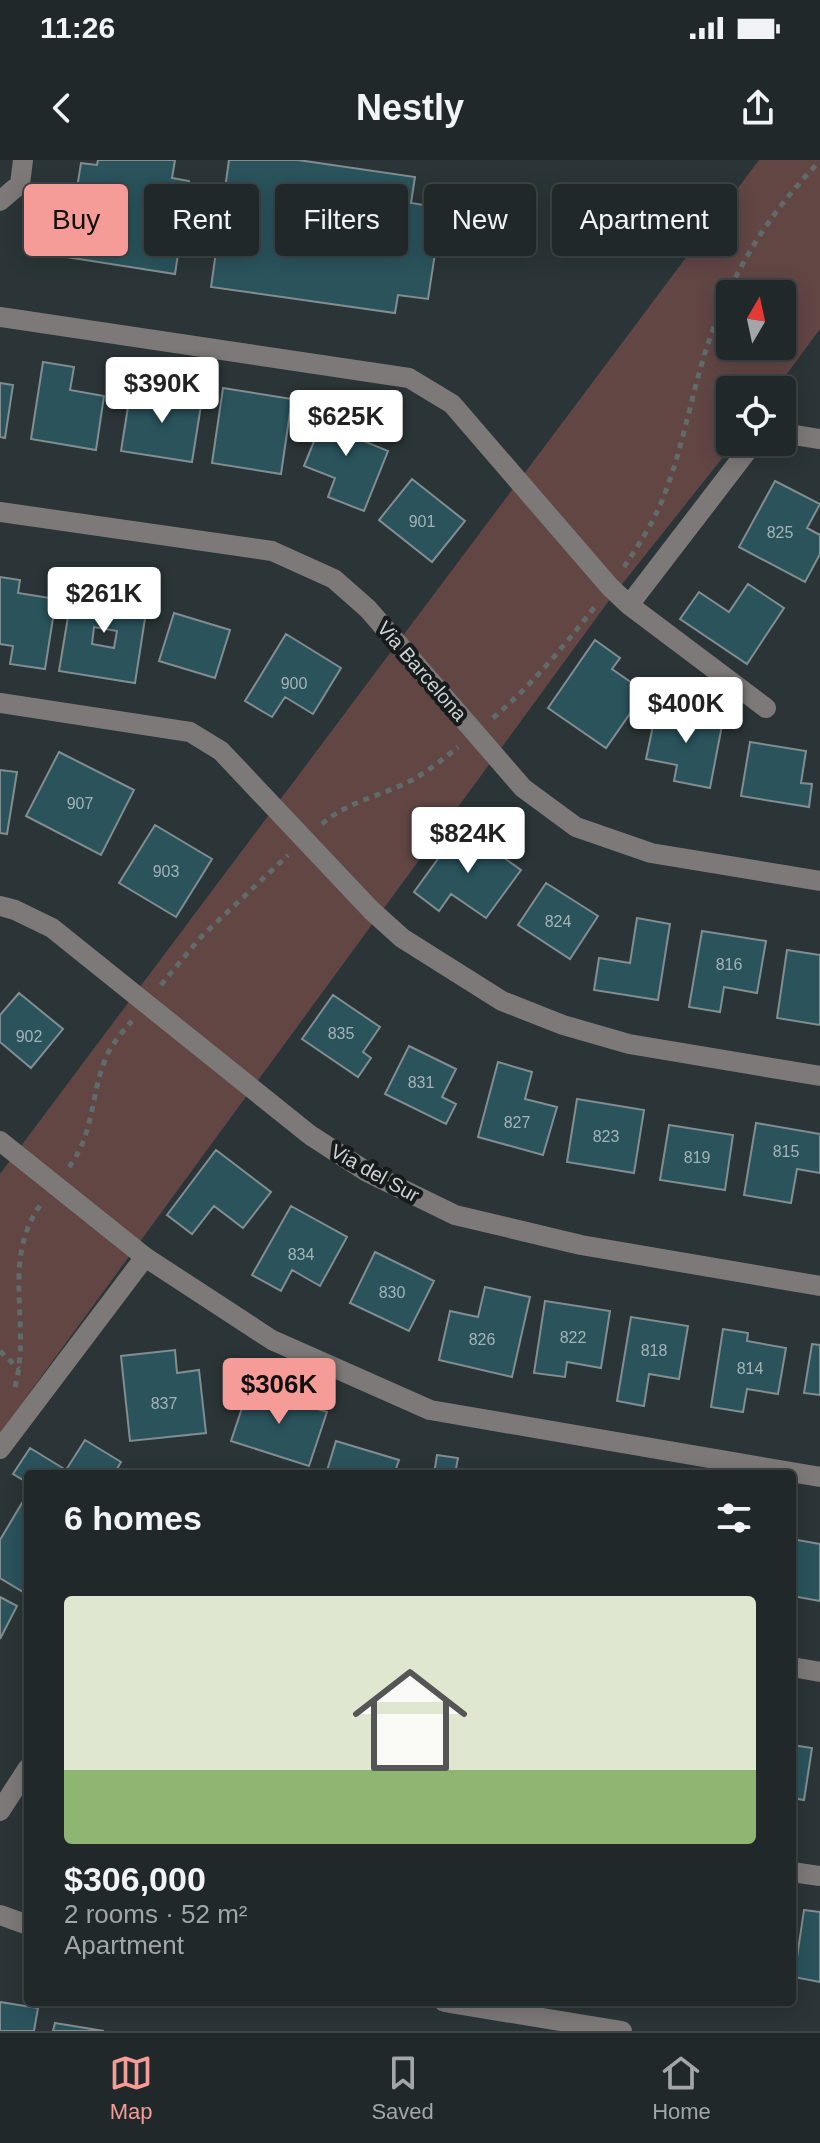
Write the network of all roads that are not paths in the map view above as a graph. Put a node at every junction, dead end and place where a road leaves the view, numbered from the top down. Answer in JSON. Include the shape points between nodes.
{"nodes":[{"id":1,"x":23,"y":160,"type":"edge"},
{"id":2,"x":0,"y":201,"type":"edge"},
{"id":3,"x":0,"y":317,"type":"edge"},
{"id":4,"x":796,"y":435,"type":"edge"},
{"id":5,"x":820,"y":439,"type":"edge"},
{"id":6,"x":743,"y":456,"type":"edge"},
{"id":7,"x":0,"y":512,"type":"edge"},
{"id":8,"x":629,"y":605,"type":"junction"},
{"id":9,"x":0,"y":703,"type":"edge"},
{"id":10,"x":766,"y":708,"type":"dead end"},
{"id":11,"x":820,"y":881,"type":"edge"},
{"id":12,"x":0,"y":906,"type":"edge"},
{"id":13,"x":820,"y":1076,"type":"edge"},
{"id":14,"x":0,"y":1141,"type":"edge"},
{"id":15,"x":145,"y":1257,"type":"junction"},
{"id":16,"x":820,"y":1286,"type":"edge"},
{"id":17,"x":0,"y":1449,"type":"edge"},
{"id":18,"x":779,"y":1470,"type":"edge"},
{"id":19,"x":796,"y":1473,"type":"edge"},
{"id":20,"x":820,"y":1477,"type":"edge"},
{"id":21,"x":796,"y":1668,"type":"edge"},
{"id":22,"x":820,"y":1672,"type":"edge"},
{"id":23,"x":24,"y":1774,"type":"edge"},
{"id":24,"x":0,"y":1811,"type":"edge"},
{"id":25,"x":796,"y":1873,"type":"edge"},
{"id":26,"x":820,"y":1876,"type":"edge"},
{"id":27,"x":0,"y":1915,"type":"edge"},
{"id":28,"x":24,"y":1924,"type":"edge"},
{"id":29,"x":469,"y":2006,"type":"edge"},
{"id":30,"x":622,"y":2031,"type":"edge"}],
"edges":[{"from":1,"to":2,"type":"street","via":[[20,184]]},
{"from":3,"to":8,"type":"street","via":[[409,378],[452,404]]},
{"from":4,"to":5,"type":"street"},
{"from":6,"to":8,"type":"street"},
{"from":7,"to":11,"type":"street","name":"Via Barcelona","via":[[272,551],[304,564],[334,579],[368,609],[523,788],[576,827],[651,853]]},
{"from":8,"to":10,"type":"street"},
{"from":9,"to":13,"type":"street","via":[[190,732],[221,751],[402,938],[502,1001],[629,1044]]},
{"from":12,"to":16,"type":"street","name":"Via del Sur","via":[[52,928],[310,1135],[367,1172],[455,1215],[581,1245]]},
{"from":14,"to":15,"type":"street"},
{"from":15,"to":17,"type":"street"},
{"from":15,"to":18,"type":"street","via":[[272,1340],[430,1410]]},
{"from":19,"to":20,"type":"street"},
{"from":21,"to":22,"type":"street"},
{"from":23,"to":24,"type":"street"},
{"from":25,"to":26,"type":"street"},
{"from":27,"to":28,"type":"street"},
{"from":29,"to":30,"type":"street"}]}
